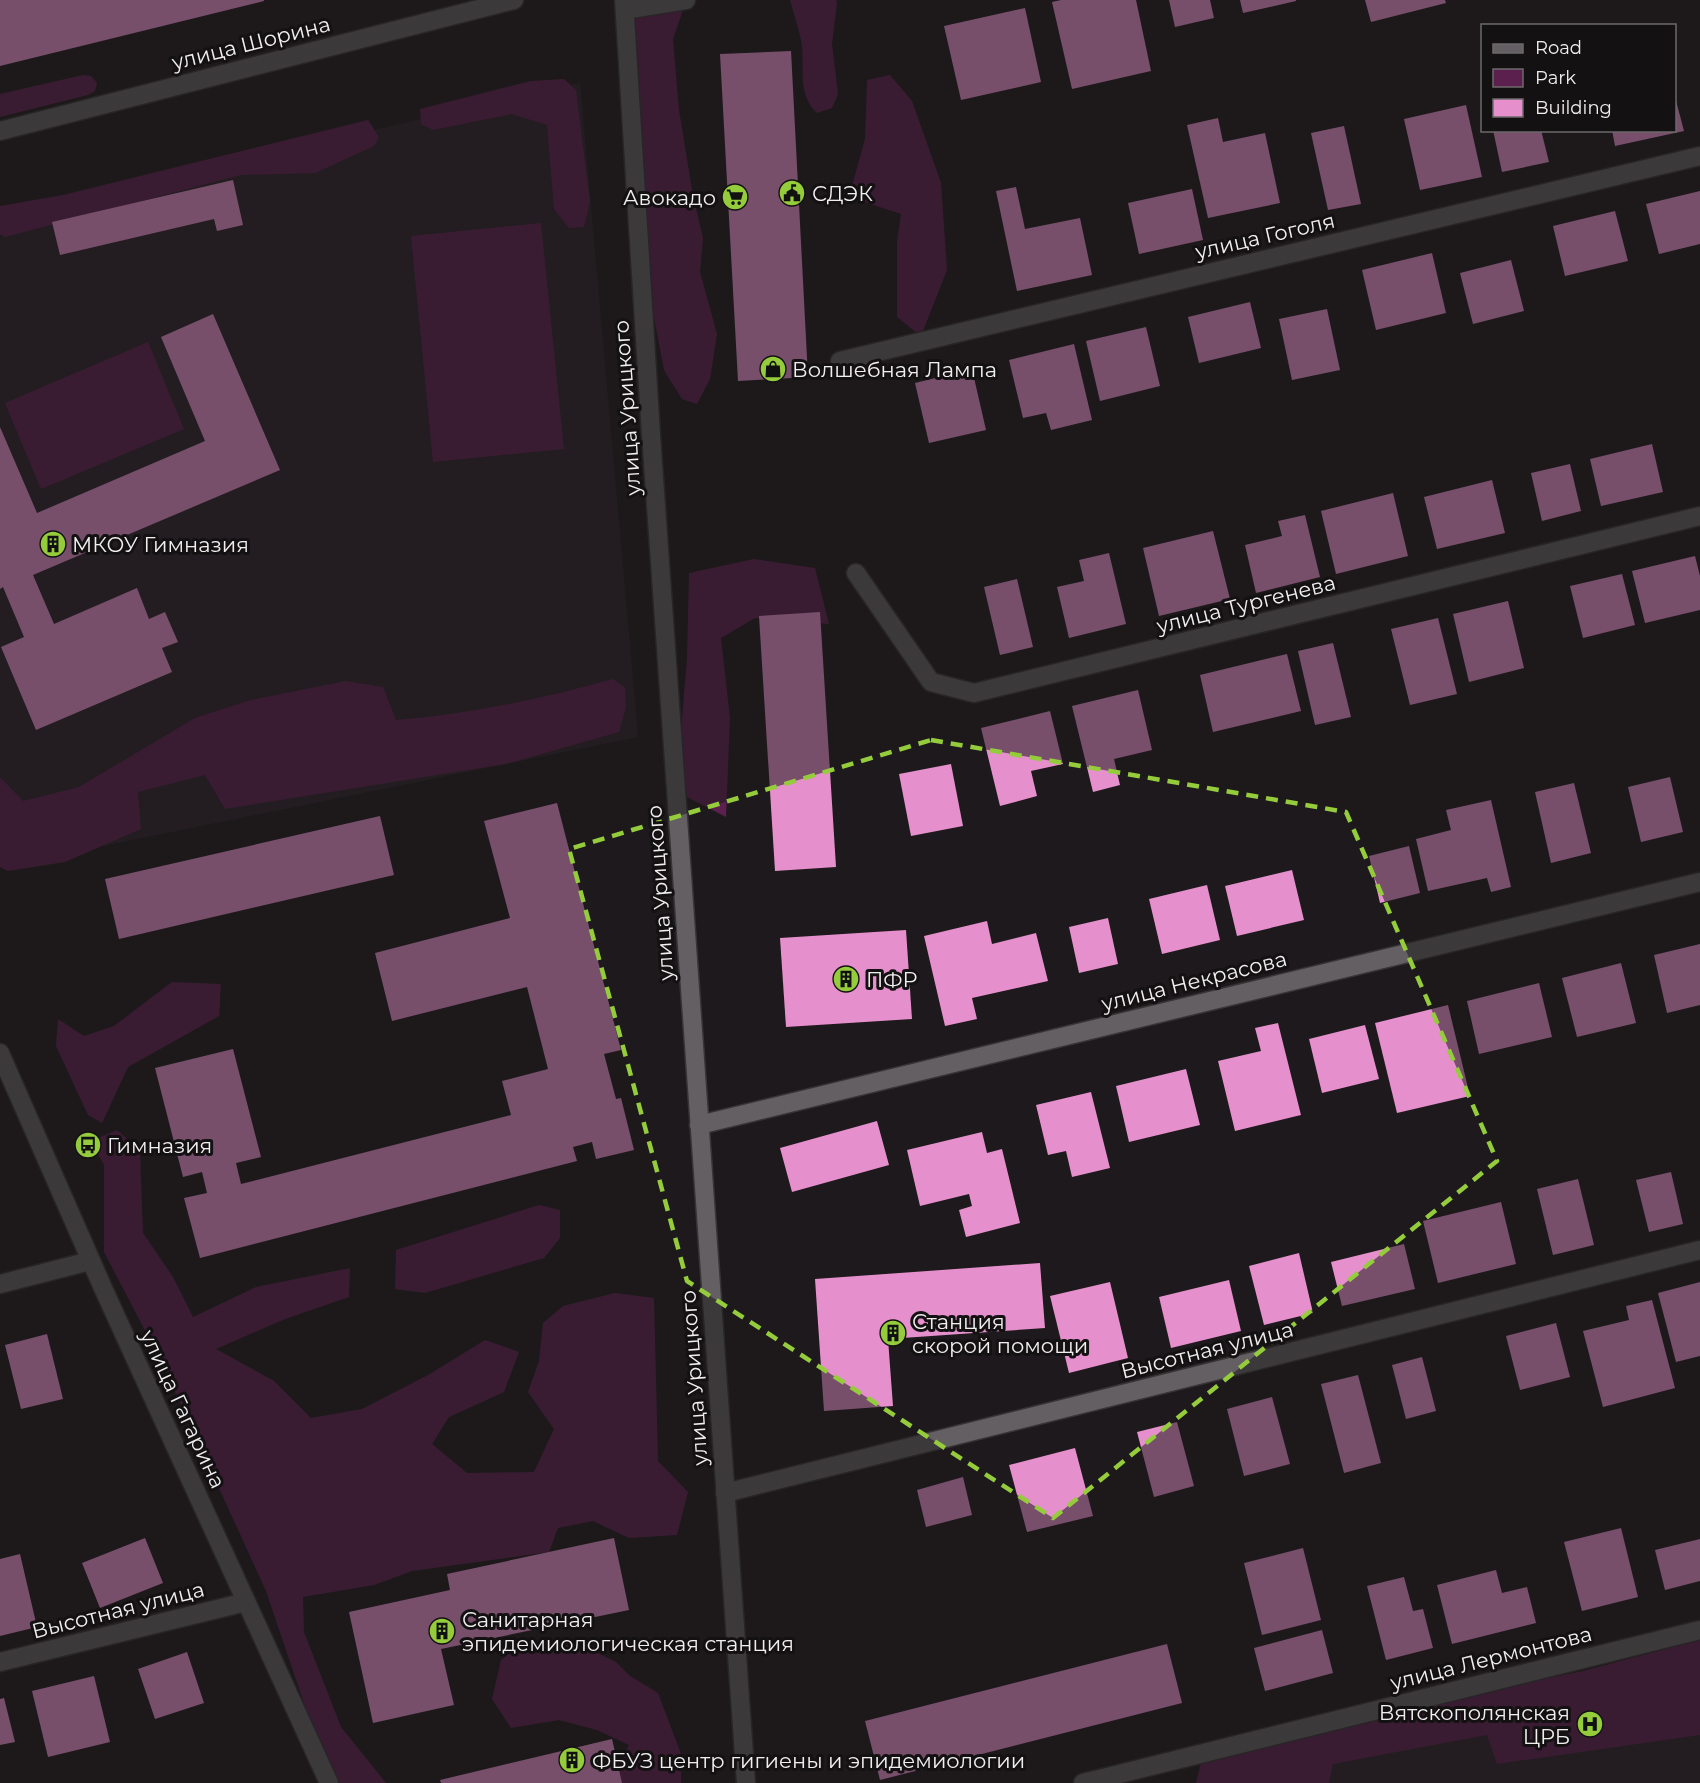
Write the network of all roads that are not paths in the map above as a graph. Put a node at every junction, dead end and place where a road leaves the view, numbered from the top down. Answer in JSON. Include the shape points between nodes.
{"nodes":[{"id":1,"x":514,"y":0,"type":"edge"},
{"id":2,"x":686,"y":0,"type":"edge"},
{"id":3,"x":624,"y":5,"type":"edge"},
{"id":4,"x":0,"y":130,"type":"edge"},
{"id":5,"x":1700,"y":156,"type":"edge"},
{"id":6,"x":840,"y":361,"type":"dead end"},
{"id":7,"x":1700,"y":516,"type":"edge"},
{"id":8,"x":856,"y":573,"type":"dead end"},
{"id":9,"x":1700,"y":882,"type":"edge"},
{"id":10,"x":0,"y":1053,"type":"edge"},
{"id":11,"x":699,"y":1125,"type":"junction"},
{"id":12,"x":1700,"y":1250,"type":"edge"},
{"id":13,"x":90,"y":1261,"type":"junction"},
{"id":14,"x":0,"y":1284,"type":"edge"},
{"id":15,"x":725,"y":1493,"type":"junction"},
{"id":16,"x":246,"y":1602,"type":"junction"},
{"id":17,"x":1700,"y":1630,"type":"edge"},
{"id":18,"x":0,"y":1662,"type":"edge"},
{"id":19,"x":329,"y":1783,"type":"edge"},
{"id":20,"x":746,"y":1783,"type":"edge"},
{"id":21,"x":1083,"y":1783,"type":"edge"}],
"edges":[{"from":1,"to":4,"type":"street","name":"улица Шорина"},
{"from":2,"to":3,"type":"street"},
{"from":3,"to":11,"type":"street","name":"улица Урицкого"},
{"from":5,"to":6,"type":"street","name":"улица Гоголя"},
{"from":7,"to":8,"type":"street","name":"улица Тургенева","via":[[974,693],[931,682]]},
{"from":9,"to":11,"type":"street","name":"улица Некрасова"},
{"from":10,"to":13,"type":"street","name":"улица Гагарина"},
{"from":11,"to":15,"type":"street","name":"улица Урицкого"},
{"from":12,"to":15,"type":"street","name":"Высотная улица"},
{"from":13,"to":14,"type":"street"},
{"from":13,"to":16,"type":"street","name":"улица Гагарина"},
{"from":15,"to":20,"type":"street","name":"улица Урицкого"},
{"from":16,"to":18,"type":"street","name":"Высотная улица"},
{"from":16,"to":19,"type":"street","name":"улица Гагарина"},
{"from":17,"to":21,"type":"street","name":"улица Лермонтова"}]}
